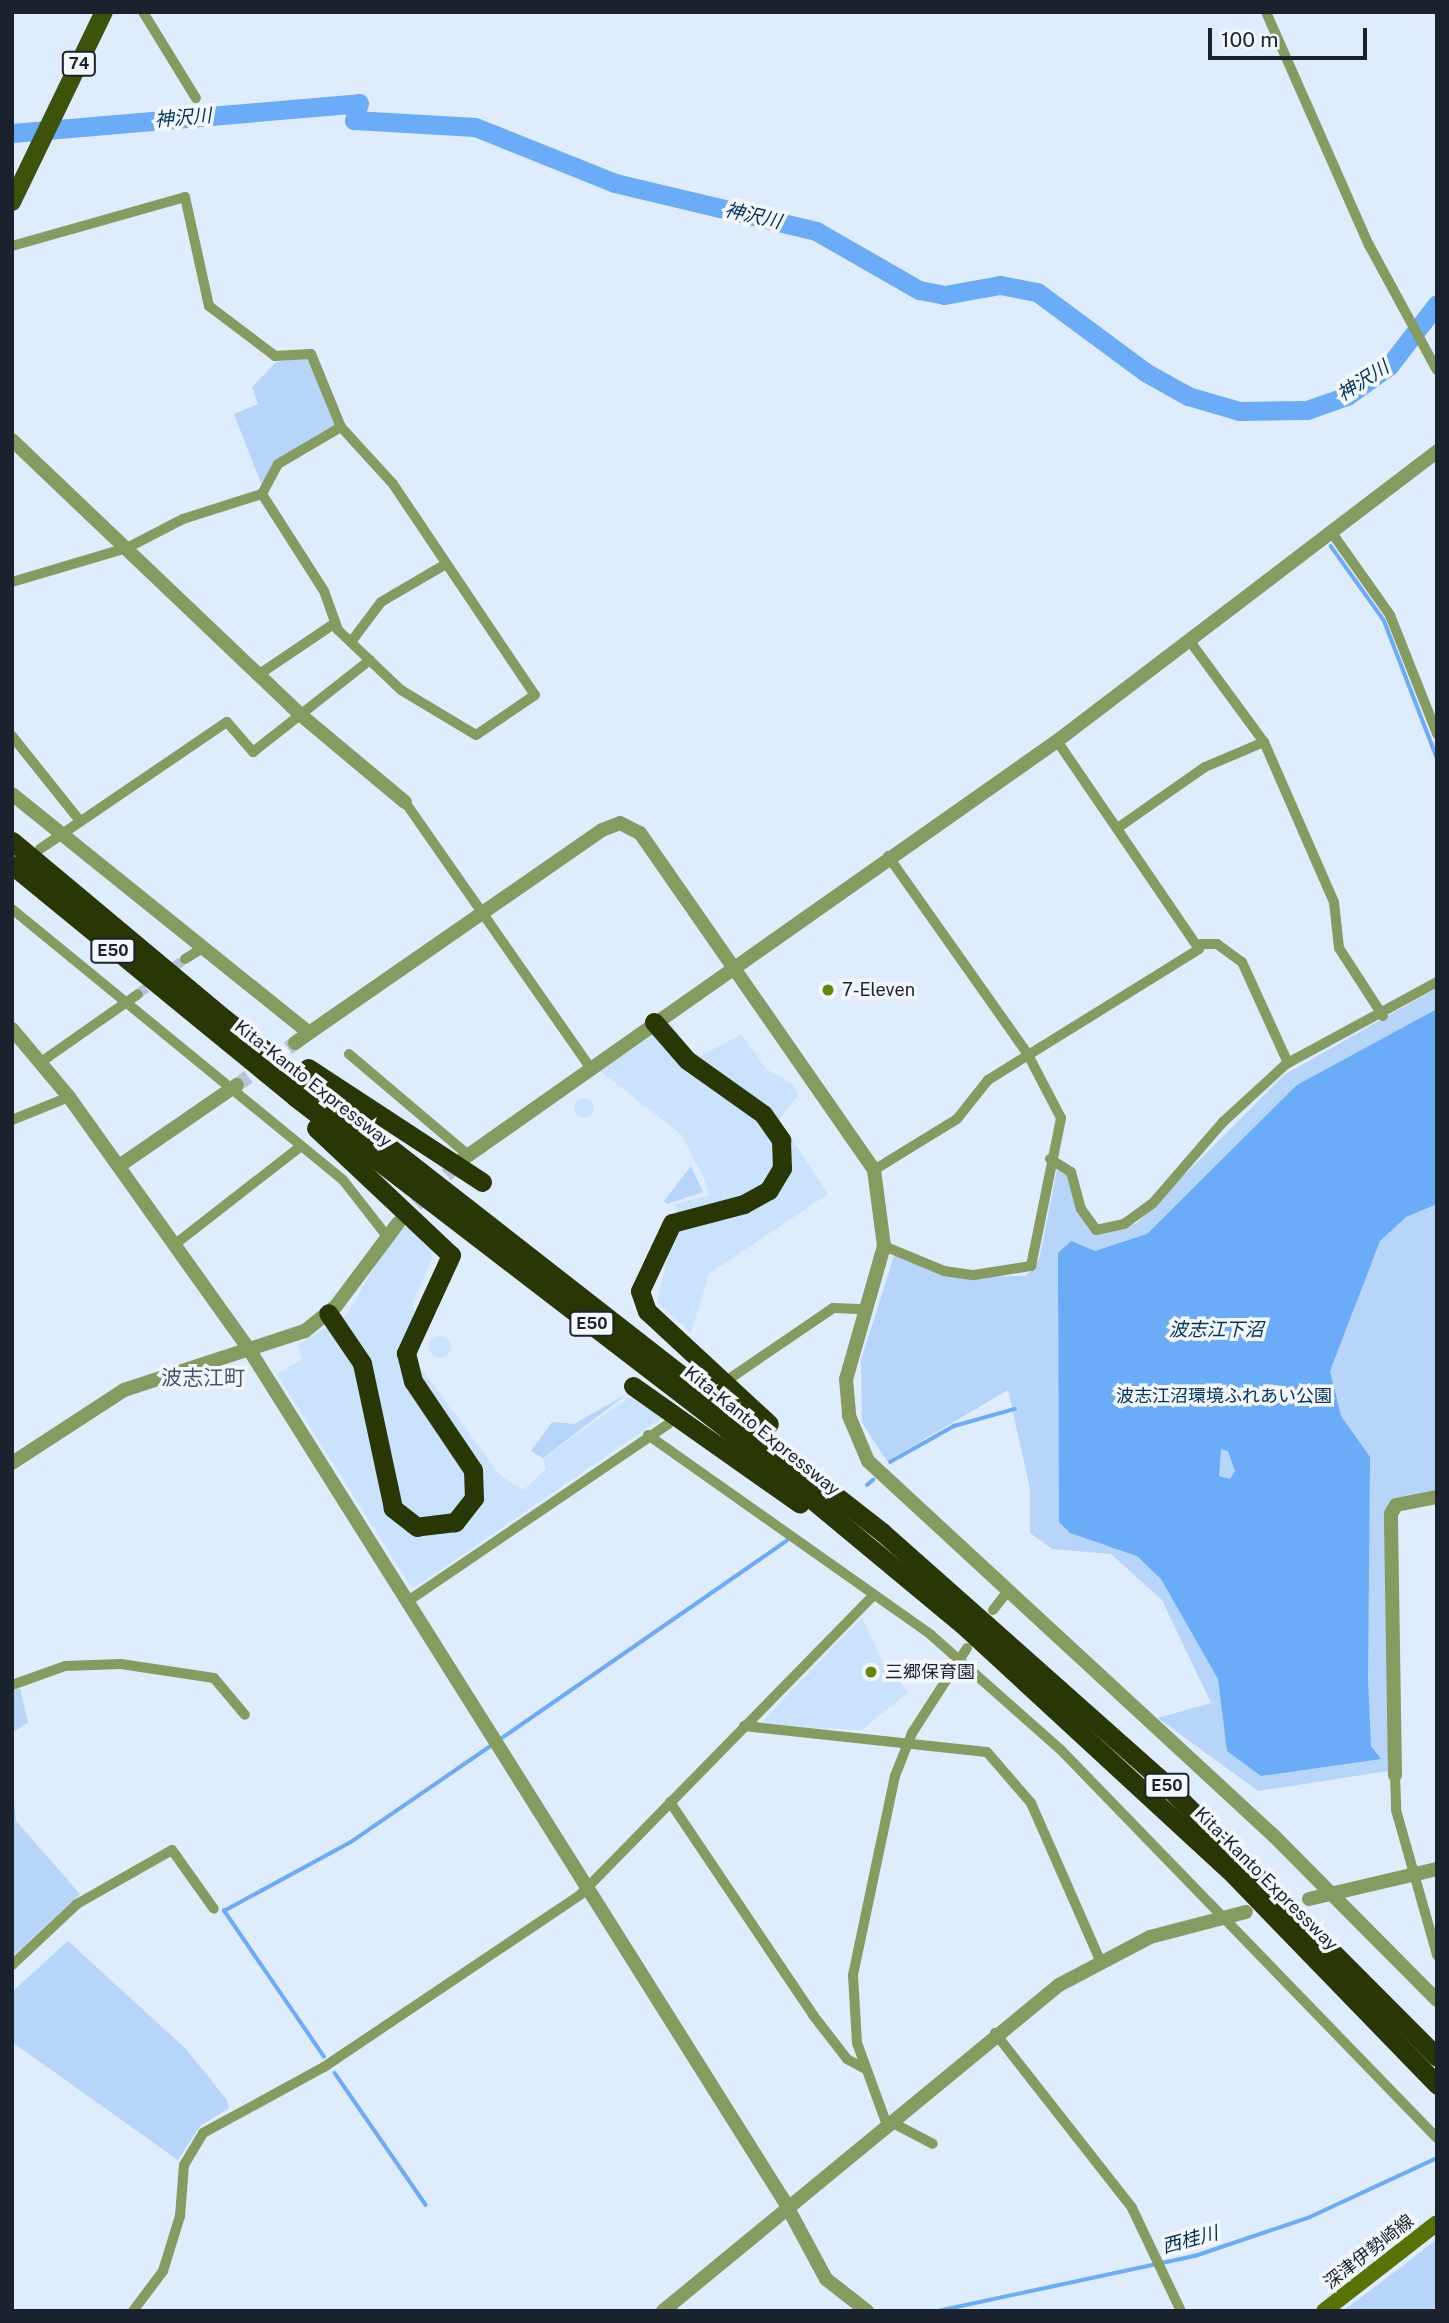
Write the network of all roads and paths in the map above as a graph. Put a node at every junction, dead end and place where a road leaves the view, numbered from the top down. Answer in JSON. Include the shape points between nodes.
{"nodes":[{"id":1,"x":104,"y":12,"type":"edge"},
{"id":2,"x":143,"y":12,"type":"edge"},
{"id":3,"x":1266,"y":12,"type":"edge"},
{"id":4,"x":196,"y":98,"type":"dead end"},
{"id":5,"x":12,"y":202,"type":"edge"},
{"id":6,"x":12,"y":246,"type":"edge"},
{"id":7,"x":1437,"y":370,"type":"edge"},
{"id":8,"x":341,"y":426,"type":"junction"},
{"id":9,"x":12,"y":440,"type":"edge"},
{"id":10,"x":1437,"y":451,"type":"edge"},
{"id":11,"x":262,"y":494,"type":"junction"},
{"id":12,"x":1332,"y":533,"type":"junction"},
{"id":13,"x":127,"y":548,"type":"junction"},
{"id":14,"x":446,"y":564,"type":"junction"},
{"id":15,"x":12,"y":582,"type":"edge"},
{"id":16,"x":335,"y":624,"type":"junction"},
{"id":17,"x":1189,"y":640,"type":"junction"},
{"id":18,"x":351,"y":642,"type":"junction"},
{"id":19,"x":370,"y":660,"type":"junction"},
{"id":20,"x":261,"y":673,"type":"junction"},
{"id":21,"x":302,"y":716,"type":"junction"},
{"id":22,"x":1437,"y":734,"type":"edge"},
{"id":23,"x":12,"y":736,"type":"edge"},
{"id":24,"x":1057,"y":741,"type":"junction"},
{"id":25,"x":1264,"y":742,"type":"junction"},
{"id":26,"x":12,"y":794,"type":"edge"},
{"id":27,"x":405,"y":802,"type":"joint"},
{"id":28,"x":80,"y":821,"type":"junction"},
{"id":29,"x":1119,"y":827,"type":"junction"},
{"id":30,"x":59,"y":836,"type":"junction"},
{"id":31,"x":12,"y":841,"type":"edge"},
{"id":32,"x":40,"y":849,"type":"dead end"},
{"id":33,"x":888,"y":856,"type":"junction"},
{"id":34,"x":12,"y":866,"type":"edge"},
{"id":35,"x":12,"y":909,"type":"edge"},
{"id":36,"x":485,"y":912,"type":"junction"},
{"id":37,"x":1200,"y":943,"type":"junction"},
{"id":38,"x":136,"y":946,"type":"junction"},
{"id":39,"x":201,"y":949,"type":"junction"},
{"id":40,"x":186,"y":959,"type":"tunnel mouth"},
{"id":41,"x":733,"y":965,"type":"junction"},
{"id":42,"x":1437,"y":982,"type":"edge"},
{"id":43,"x":138,"y":994,"type":"tunnel mouth"},
{"id":44,"x":121,"y":1004,"type":"junction"},
{"id":45,"x":1383,"y":1016,"type":"junction"},
{"id":46,"x":654,"y":1023,"type":"junction"},
{"id":47,"x":12,"y":1029,"type":"edge"},
{"id":48,"x":309,"y":1033,"type":"junction"},
{"id":49,"x":216,"y":1034,"type":"junction"},
{"id":50,"x":295,"y":1043,"type":"tunnel mouth"},
{"id":51,"x":1027,"y":1053,"type":"junction"},
{"id":52,"x":349,"y":1054,"type":"dead end"},
{"id":53,"x":41,"y":1062,"type":"junction"},
{"id":54,"x":1288,"y":1063,"type":"junction"},
{"id":55,"x":589,"y":1066,"type":"junction"},
{"id":56,"x":232,"y":1088,"type":"junction"},
{"id":57,"x":69,"y":1097,"type":"junction"},
{"id":58,"x":12,"y":1120,"type":"edge"},
{"id":59,"x":300,"y":1147,"type":"junction"},
{"id":60,"x":465,"y":1157,"type":"joint"},
{"id":61,"x":1050,"y":1159,"type":"junction"},
{"id":62,"x":119,"y":1166,"type":"junction"},
{"id":63,"x":874,"y":1170,"type":"junction"},
{"id":64,"x":482,"y":1182,"type":"dead end"},
{"id":65,"x":668,"y":1216,"type":"dead end"},
{"id":66,"x":398,"y":1223,"type":"tunnel mouth"},
{"id":67,"x":386,"y":1235,"type":"junction"},
{"id":68,"x":174,"y":1245,"type":"junction"},
{"id":69,"x":884,"y":1246,"type":"junction"},
{"id":70,"x":866,"y":1309,"type":"junction"},
{"id":71,"x":328,"y":1313,"type":"junction"},
{"id":72,"x":432,"y":1318,"type":"dead end"},
{"id":73,"x":250,"y":1352,"type":"junction"},
{"id":74,"x":732,"y":1377,"type":"dead end"},
{"id":75,"x":633,"y":1386,"type":"dead end"},
{"id":76,"x":667,"y":1424,"type":"dead end"},
{"id":77,"x":648,"y":1434,"type":"junction"},
{"id":78,"x":12,"y":1463,"type":"edge"},
{"id":79,"x":1437,"y":1497,"type":"edge"},
{"id":80,"x":882,"y":1532,"type":"junction"},
{"id":81,"x":1007,"y":1592,"type":"junction"},
{"id":82,"x":872,"y":1597,"type":"junction"},
{"id":83,"x":408,"y":1601,"type":"junction"},
{"id":84,"x":993,"y":1610,"type":"dead end"},
{"id":85,"x":961,"y":1623,"type":"junction"},
{"id":86,"x":967,"y":1648,"type":"dead end"},
{"id":87,"x":957,"y":1663,"type":"junction"},
{"id":88,"x":12,"y":1685,"type":"edge"},
{"id":89,"x":245,"y":1714,"type":"dead end"},
{"id":90,"x":744,"y":1726,"type":"junction"},
{"id":91,"x":908,"y":1742,"type":"junction"},
{"id":92,"x":1395,"y":1775,"type":"joint"},
{"id":93,"x":670,"y":1802,"type":"junction"},
{"id":94,"x":1437,"y":1869,"type":"edge"},
{"id":95,"x":1413,"y":1876,"type":"junction"},
{"id":96,"x":587,"y":1887,"type":"junction"},
{"id":97,"x":1333,"y":1894,"type":"junction"},
{"id":98,"x":1309,"y":1899,"type":"dead end"},
{"id":99,"x":214,"y":1909,"type":"dead end"},
{"id":100,"x":1246,"y":1912,"type":"dead end"},
{"id":101,"x":1225,"y":1916,"type":"junction"},
{"id":102,"x":1437,"y":1955,"type":"edge"},
{"id":103,"x":1100,"y":1960,"type":"junction"},
{"id":104,"x":12,"y":1965,"type":"edge"},
{"id":105,"x":1437,"y":2000,"type":"edge"},
{"id":106,"x":995,"y":2033,"type":"junction"},
{"id":107,"x":1437,"y":2057,"type":"edge"},
{"id":108,"x":863,"y":2068,"type":"junction"},
{"id":109,"x":1437,"y":2085,"type":"edge"},
{"id":110,"x":889,"y":2123,"type":"junction"},
{"id":111,"x":1437,"y":2138,"type":"edge"},
{"id":112,"x":933,"y":2144,"type":"dead end"},
{"id":113,"x":787,"y":2209,"type":"junction"},
{"id":114,"x":1437,"y":2223,"type":"edge"},
{"id":115,"x":866,"y":2310,"type":"edge"},
{"id":116,"x":133,"y":2311,"type":"edge"},
{"id":117,"x":663,"y":2311,"type":"edge"},
{"id":118,"x":1181,"y":2311,"type":"edge"},
{"id":119,"x":1324,"y":2311,"type":"edge"}],
"edges":[{"from":1,"to":5,"type":"main road","number":"74"},
{"from":2,"to":4,"type":"street"},
{"from":3,"to":7,"type":"street","via":[[1404,314]]},
{"from":6,"to":8,"type":"street","via":[[185,197],[209,306],[275,356],[311,354]]},
{"from":8,"to":11,"type":"street","via":[[278,464]]},
{"from":8,"to":14,"type":"street","via":[[393,484]]},
{"from":9,"to":13,"type":"street"},
{"from":10,"to":12,"type":"street"},
{"from":11,"to":13,"type":"street","via":[[183,519]]},
{"from":11,"to":16,"type":"street","via":[[324,591]]},
{"from":12,"to":17,"type":"street"},
{"from":12,"to":22,"type":"street","via":[[1390,615]]},
{"from":13,"to":15,"type":"street"},
{"from":13,"to":20,"type":"street"},
{"from":14,"to":18,"type":"street","via":[[381,602]]},
{"from":14,"to":19,"type":"street","via":[[535,695],[475,735],[401,690]]},
{"from":16,"to":18,"type":"street"},
{"from":16,"to":20,"type":"street"},
{"from":17,"to":24,"type":"street"},
{"from":17,"to":25,"type":"street"},
{"from":18,"to":19,"type":"street"},
{"from":19,"to":21,"type":"street"},
{"from":20,"to":21,"type":"street"},
{"from":21,"to":27,"type":"street"},
{"from":21,"to":28,"type":"street","via":[[253,752],[227,722]]},
{"from":23,"to":28,"type":"street"},
{"from":24,"to":29,"type":"street"},
{"from":24,"to":33,"type":"street"},
{"from":25,"to":29,"type":"street","via":[[1205,767]]},
{"from":25,"to":45,"type":"street","via":[[1334,902],[1339,948]]},
{"from":26,"to":30,"type":"street"},
{"from":27,"to":36,"type":"street"},
{"from":28,"to":30,"type":"street"},
{"from":29,"to":37,"type":"street"},
{"from":30,"to":32,"type":"street"},
{"from":30,"to":39,"type":"street"},
{"from":31,"to":38,"type":"highway","name":"Kita-Kanto Expressway","number":"E50"},
{"from":33,"to":41,"type":"street"},
{"from":33,"to":51,"type":"street"},
{"from":34,"to":49,"type":"highway","name":"Kita-Kanto Expressway","number":"E50"},
{"from":35,"to":44,"type":"street"},
{"from":36,"to":41,"type":"street","via":[[620,823],[640,833]]},
{"from":36,"to":48,"type":"street"},
{"from":36,"to":55,"type":"street"},
{"from":37,"to":51,"type":"street"},
{"from":37,"to":54,"type":"street","via":[[1217,944],[1242,962]]},
{"from":38,"to":64,"type":"highway"},
{"from":38,"to":80,"type":"highway","name":"Kita-Kanto Expressway","number":"E50"},
{"from":39,"to":40,"type":"street"},
{"from":39,"to":48,"type":"street"},
{"from":41,"to":46,"type":"street"},
{"from":41,"to":63,"type":"street"},
{"from":42,"to":45,"type":"street"},
{"from":43,"to":44,"type":"street"},
{"from":44,"to":53,"type":"street"},
{"from":44,"to":56,"type":"street"},
{"from":45,"to":54,"type":"street"},
{"from":46,"to":55,"type":"street"},
{"from":46,"to":65,"type":"highway","via":[[681,1064],[760,1121],[776,1150],[773,1173],[758,1191]]},
{"from":46,"to":80,"type":"highway","via":[[687,1060],[769,1120],[783,1158],[779,1176],[762,1196],[666,1228],[642,1285],[643,1304]]},
{"from":47,"to":53,"type":"street"},
{"from":48,"to":50,"type":"street"},
{"from":49,"to":71,"type":"highway","via":[[447,1247],[450,1267],[406,1353],[413,1381],[473,1470],[474,1498],[454,1522],[417,1527],[393,1508],[362,1363]]},
{"from":49,"to":85,"type":"highway","name":"Kita-Kanto Expressway","number":"E50","via":[[727,1429]]},
{"from":51,"to":61,"type":"street","via":[[1061,1118]]},
{"from":51,"to":63,"type":"street","via":[[988,1080],[957,1119]]},
{"from":52,"to":60,"type":"street"},
{"from":53,"to":57,"type":"street"},
{"from":54,"to":61,"type":"street","via":[[1223,1122],[1153,1203],[1124,1224],[1096,1230],[1082,1209],[1071,1172]]},
{"from":55,"to":60,"type":"street"},
{"from":56,"to":59,"type":"street"},
{"from":56,"to":62,"type":"street"},
{"from":57,"to":58,"type":"street"},
{"from":57,"to":62,"type":"street"},
{"from":59,"to":67,"type":"street","via":[[343,1180]]},
{"from":59,"to":68,"type":"street"},
{"from":61,"to":69,"type":"street","via":[[1035,1257],[1026,1269],[996,1275],[944,1270]]},
{"from":62,"to":68,"type":"street"},
{"from":63,"to":69,"type":"street"},
{"from":66,"to":67,"type":"street"},
{"from":67,"to":71,"type":"street"},
{"from":68,"to":73,"type":"street"},
{"from":69,"to":70,"type":"street"},
{"from":70,"to":74,"type":"street","via":[[833,1308]]},
{"from":70,"to":81,"type":"street","via":[[846,1379],[860,1447],[882,1478]]},
{"from":71,"to":72,"type":"highway","via":[[356,1368],[383,1503],[399,1525],[427,1536],[466,1522],[482,1486],[474,1458],[415,1369],[414,1343]]},
{"from":71,"to":73,"type":"street","via":[[292,1339]]},
{"from":73,"to":78,"type":"street","via":[[189,1365],[124,1390]]},
{"from":73,"to":83,"type":"street"},
{"from":75,"to":85,"type":"highway"},
{"from":76,"to":77,"type":"street"},
{"from":77,"to":82,"type":"street","via":[[754,1514],[790,1530]]},
{"from":77,"to":83,"type":"street"},
{"from":79,"to":92,"type":"street","via":[[1396,1505],[1391,1514]]},
{"from":80,"to":107,"type":"highway","name":"Kita-Kanto Expressway","number":"E50","via":[[1167,1786]]},
{"from":81,"to":84,"type":"street"},
{"from":81,"to":97,"type":"street"},
{"from":82,"to":87,"type":"street","via":[[931,1635]]},
{"from":82,"to":90,"type":"street"},
{"from":83,"to":96,"type":"street"},
{"from":85,"to":109,"type":"highway","name":"Kita-Kanto Expressway","number":"E50","via":[[1229,1870]]},
{"from":86,"to":87,"type":"street"},
{"from":87,"to":91,"type":"street"},
{"from":87,"to":101,"type":"street","via":[[1060,1749]]},
{"from":88,"to":89,"type":"street","via":[[65,1666],[121,1664],[214,1678]]},
{"from":90,"to":91,"type":"street"},
{"from":90,"to":93,"type":"street"},
{"from":91,"to":103,"type":"street","via":[[979,1748],[1014,1778]]},
{"from":91,"to":108,"type":"street","via":[[887,1801],[852,1985]]},
{"from":92,"to":95,"type":"street","via":[[1396,1810]]},
{"from":93,"to":96,"type":"street"},
{"from":93,"to":108,"type":"street","via":[[813,2015],[847,2059]]},
{"from":94,"to":95,"type":"street"},
{"from":95,"to":97,"type":"street"},
{"from":95,"to":102,"type":"street"},
{"from":96,"to":113,"type":"street"},
{"from":96,"to":116,"type":"street","via":[[324,2067],[203,2133],[184,2165],[180,2216],[163,2271]]},
{"from":97,"to":98,"type":"street"},
{"from":97,"to":105,"type":"street"},
{"from":99,"to":104,"type":"street","via":[[172,1850],[77,1904]]},
{"from":100,"to":101,"type":"street"},
{"from":101,"to":103,"type":"street","via":[[1165,1932]]},
{"from":101,"to":111,"type":"street"},
{"from":103,"to":106,"type":"street"},
{"from":106,"to":110,"type":"street"},
{"from":106,"to":118,"type":"street","via":[[1132,2208]]},
{"from":108,"to":110,"type":"street"},
{"from":110,"to":112,"type":"street"},
{"from":110,"to":113,"type":"street"},
{"from":113,"to":115,"type":"street","via":[[830,2284]]},
{"from":113,"to":117,"type":"street"},
{"from":114,"to":119,"type":"main road","name":"深津伊勢崎線"}]}
